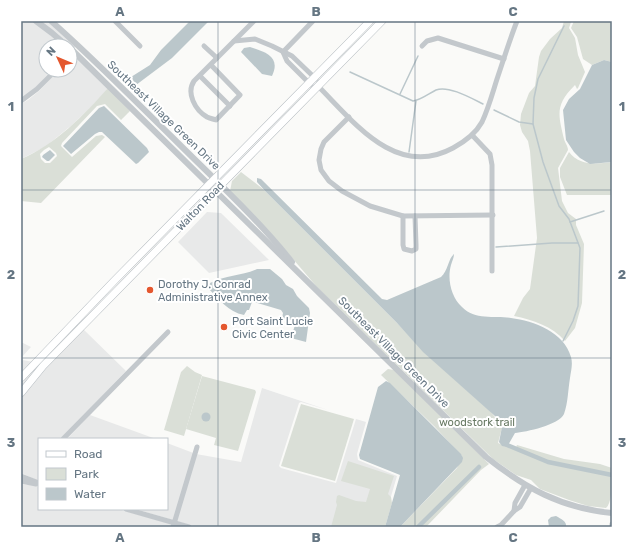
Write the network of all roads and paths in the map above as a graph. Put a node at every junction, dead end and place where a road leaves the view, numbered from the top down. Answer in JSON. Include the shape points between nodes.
{"nodes":[{"id":1,"x":36,"y":21,"type":"edge"},
{"id":2,"x":51,"y":21,"type":"edge"},
{"id":3,"x":115,"y":21,"type":"edge"},
{"id":4,"x":254,"y":21,"type":"edge"},
{"id":5,"x":313,"y":21,"type":"edge"},
{"id":6,"x":370,"y":21,"type":"edge"},
{"id":7,"x":382,"y":21,"type":"edge"},
{"id":8,"x":517,"y":21,"type":"edge"},
{"id":9,"x":58,"y":38,"type":"edge"},
{"id":10,"x":234,"y":41,"type":"junction"},
{"id":11,"x":79,"y":46,"type":"joint"},
{"id":12,"x":140,"y":46,"type":"dead end"},
{"id":13,"x":204,"y":46,"type":"dead end"},
{"id":14,"x":422,"y":46,"type":"dead end"},
{"id":15,"x":283,"y":52,"type":"junction"},
{"id":16,"x":217,"y":58,"type":"junction"},
{"id":17,"x":78,"y":59,"type":"edge"},
{"id":18,"x":504,"y":59,"type":"junction"},
{"id":19,"x":211,"y":65,"type":"junction"},
{"id":20,"x":200,"y":76,"type":"junction"},
{"id":21,"x":48,"y":78,"type":"edge"},
{"id":22,"x":312,"y":80,"type":"junction"},
{"id":23,"x":318,"y":86,"type":"junction"},
{"id":24,"x":21,"y":101,"type":"edge"},
{"id":25,"x":230,"y":106,"type":"junction"},
{"id":26,"x":349,"y":117,"type":"junction"},
{"id":27,"x":472,"y":135,"type":"junction"},
{"id":28,"x":215,"y":179,"type":"junction"},
{"id":29,"x":209,"y":185,"type":"junction"},
{"id":30,"x":221,"y":185,"type":"junction"},
{"id":31,"x":215,"y":191,"type":"junction"},
{"id":32,"x":493,"y":215,"type":"junction"},
{"id":33,"x":403,"y":216,"type":"junction"},
{"id":34,"x":416,"y":216,"type":"junction"},
{"id":35,"x":144,"y":251,"type":"junction"},
{"id":36,"x":492,"y":271,"type":"dead end"},
{"id":37,"x":307,"y":280,"type":"junction"},
{"id":38,"x":114,"y":281,"type":"junction"},
{"id":39,"x":119,"y":289,"type":"junction"},
{"id":40,"x":90,"y":319,"type":"junction"},
{"id":41,"x":168,"y":332,"type":"dead end"},
{"id":42,"x":21,"y":378,"type":"edge"},
{"id":43,"x":21,"y":393,"type":"edge"},
{"id":44,"x":64,"y":438,"type":"edge"},
{"id":45,"x":197,"y":447,"type":"dead end"},
{"id":46,"x":21,"y":476,"type":"edge"},
{"id":47,"x":21,"y":481,"type":"edge"},
{"id":48,"x":38,"y":484,"type":"edge"},
{"id":49,"x":38,"y":484,"type":"edge"},
{"id":50,"x":525,"y":485,"type":"junction"},
{"id":51,"x":531,"y":488,"type":"junction"},
{"id":52,"x":129,"y":510,"type":"edge"},
{"id":53,"x":514,"y":511,"type":"junction"},
{"id":54,"x":612,"y":513,"type":"edge"},
{"id":55,"x":612,"y":524,"type":"edge"},
{"id":56,"x":174,"y":525,"type":"edge"},
{"id":57,"x":189,"y":527,"type":"edge"},
{"id":58,"x":497,"y":527,"type":"edge"},
{"id":59,"x":612,"y":527,"type":"edge"}],
"edges":[{"from":1,"to":9,"type":"street"},
{"from":2,"to":11,"type":"street","name":"Southeast Village Green Drive"},
{"from":3,"to":12,"type":"street"},
{"from":4,"to":10,"type":"street"},
{"from":5,"to":15,"type":"street"},
{"from":6,"to":22,"type":"main road","name":"Walton Road"},
{"from":7,"to":23,"type":"main road","name":"Walton Road"},
{"from":8,"to":18,"type":"street"},
{"from":10,"to":15,"type":"street","via":[[255,39]]},
{"from":10,"to":16,"type":"street"},
{"from":11,"to":28,"type":"street","name":"Southeast Village Green Drive"},
{"from":13,"to":16,"type":"street"},
{"from":14,"to":18,"type":"street","via":[[427,41],[438,38]]},
{"from":15,"to":22,"type":"street","via":[[292,56]]},
{"from":16,"to":19,"type":"street"},
{"from":17,"to":29,"type":"street","name":"Southeast Village Green Drive"},
{"from":18,"to":27,"type":"street","via":[[489,105]]},
{"from":19,"to":20,"type":"street"},
{"from":19,"to":25,"type":"street","via":[[240,95]]},
{"from":20,"to":25,"type":"street"},
{"from":20,"to":25,"type":"street","via":[[192,84],[190,95],[198,108],[207,117],[216,120]]},
{"from":21,"to":24,"type":"street"},
{"from":22,"to":23,"type":"street"},
{"from":22,"to":28,"type":"main road","name":"Walton Road"},
{"from":23,"to":26,"type":"street"},
{"from":23,"to":30,"type":"main road","name":"Walton Road"},
{"from":26,"to":27,"type":"street","via":[[380,144],[407,156],[444,153]]},
{"from":26,"to":33,"type":"street","via":[[324,142],[319,160],[321,170],[329,181],[354,199]]},
{"from":27,"to":32,"type":"street","via":[[490,154]]},
{"from":28,"to":29,"type":"main road","name":"Walton Road"},
{"from":28,"to":30,"type":"street","name":"Southeast Village Green Drive"},
{"from":29,"to":31,"type":"street","name":"Southeast Village Green Drive"},
{"from":29,"to":35,"type":"main road","name":"Walton Road"},
{"from":30,"to":31,"type":"main road","name":"Walton Road"},
{"from":30,"to":37,"type":"street","name":"Southeast Village Green Drive","via":[[279,246]]},
{"from":31,"to":37,"type":"street","name":"Southeast Village Green Drive"},
{"from":31,"to":39,"type":"main road","name":"Walton Road"},
{"from":32,"to":34,"type":"street"},
{"from":32,"to":36,"type":"street"},
{"from":33,"to":34,"type":"street"},
{"from":33,"to":34,"type":"street","via":[[404,249],[412,251],[416,249]]},
{"from":35,"to":38,"type":"main road","name":"Walton Road"},
{"from":35,"to":39,"type":"main road","via":[[122,280]]},
{"from":37,"to":50,"type":"street","name":"Southeast Village Green Drive","via":[[486,457]]},
{"from":38,"to":40,"type":"main road","via":[[111,289],[93,309]]},
{"from":38,"to":42,"type":"main road","name":"Walton Road"},
{"from":39,"to":40,"type":"main road","name":"Walton Road"},
{"from":40,"to":43,"type":"main road","name":"Walton Road","via":[[43,366]]},
{"from":41,"to":44,"type":"street"},
{"from":45,"to":56,"type":"street"},
{"from":46,"to":48,"type":"street"},
{"from":47,"to":49,"type":"street"},
{"from":50,"to":51,"type":"street","name":"Southeast Village Green Drive"},
{"from":50,"to":53,"type":"street","via":[[515,503]]},
{"from":51,"to":53,"type":"street","via":[[520,507]]},
{"from":51,"to":54,"type":"street","name":"Southeast Village Green Drive","via":[[566,504],[596,512]]},
{"from":52,"to":56,"type":"street"},
{"from":53,"to":58,"type":"street"},
{"from":55,"to":59,"type":"street"},
{"from":56,"to":57,"type":"street"}]}
